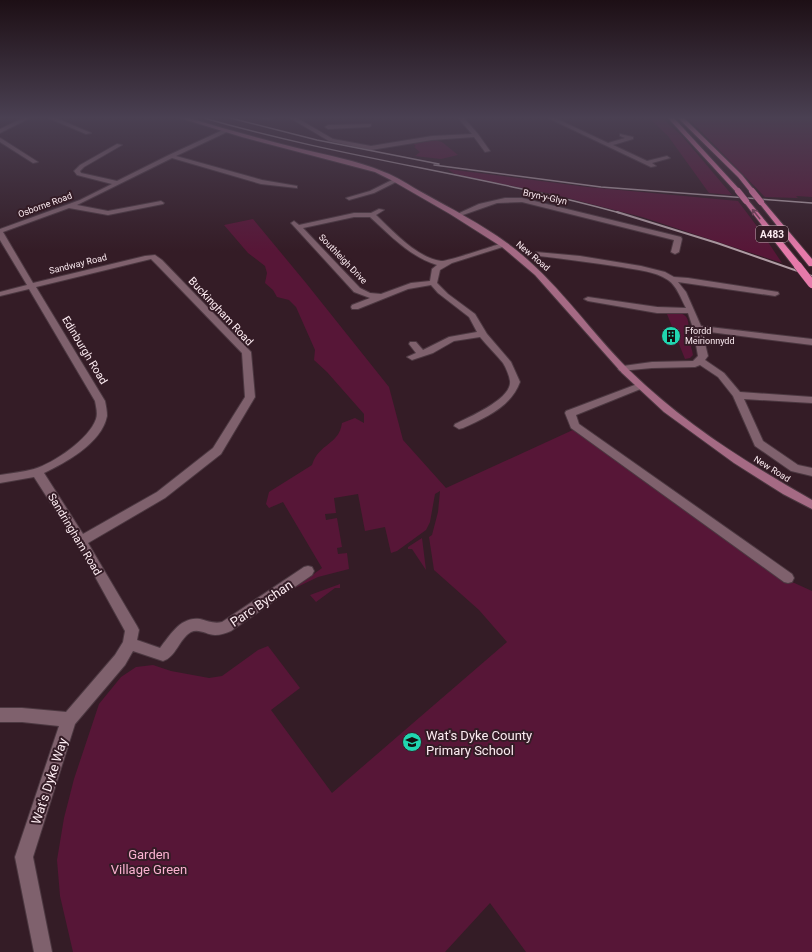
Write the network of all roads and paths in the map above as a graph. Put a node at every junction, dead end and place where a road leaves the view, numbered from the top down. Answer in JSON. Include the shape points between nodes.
{"nodes":[{"id":1,"x":88,"y":162,"type":"edge"},
{"id":2,"x":158,"y":162,"type":"edge"},
{"id":3,"x":193,"y":162,"type":"edge"},
{"id":4,"x":344,"y":162,"type":"edge"},
{"id":5,"x":644,"y":162,"type":"edge"},
{"id":6,"x":656,"y":162,"type":"edge"},
{"id":7,"x":713,"y":162,"type":"edge"},
{"id":8,"x":726,"y":162,"type":"edge"},
{"id":9,"x":396,"y":180,"type":"junction"},
{"id":10,"x":117,"y":183,"type":"junction"},
{"id":11,"x":295,"y":186,"type":"dead end"},
{"id":12,"x":349,"y":198,"type":"dead end"},
{"id":13,"x":161,"y":203,"type":"dead end"},
{"id":14,"x":69,"y":206,"type":"junction"},
{"id":15,"x":381,"y":210,"type":"dead end"},
{"id":16,"x":372,"y":215,"type":"junction"},
{"id":17,"x":458,"y":215,"type":"junction"},
{"id":18,"x":1,"y":236,"type":"edge"},
{"id":19,"x":505,"y":245,"type":"junction"},
{"id":20,"x":675,"y":252,"type":"dead end"},
{"id":21,"x":539,"y":254,"type":"dead end"},
{"id":22,"x":160,"y":262,"type":"joint"},
{"id":23,"x":442,"y":264,"type":"junction"},
{"id":24,"x":812,"y":264,"type":"edge"},
{"id":25,"x":672,"y":279,"type":"junction"},
{"id":26,"x":433,"y":283,"type":"junction"},
{"id":27,"x":812,"y":284,"type":"edge"},
{"id":28,"x":32,"y":286,"type":"junction"},
{"id":29,"x":0,"y":294,"type":"edge"},
{"id":30,"x":775,"y":294,"type":"dead end"},
{"id":31,"x":378,"y":296,"type":"junction"},
{"id":32,"x":588,"y":299,"type":"dead end"},
{"id":33,"x":355,"y":307,"type":"dead end"},
{"id":34,"x":691,"y":311,"type":"junction"},
{"id":35,"x":697,"y":328,"type":"junction"},
{"id":36,"x":483,"y":334,"type":"junction"},
{"id":37,"x":812,"y":342,"type":"edge"},
{"id":38,"x":413,"y":344,"type":"dead end"},
{"id":39,"x":422,"y":354,"type":"junction"},
{"id":40,"x":412,"y":357,"type":"dead end"},
{"id":41,"x":700,"y":361,"type":"junction"},
{"id":42,"x":623,"y":369,"type":"junction"},
{"id":43,"x":640,"y":386,"type":"junction"},
{"id":44,"x":737,"y":395,"type":"junction"},
{"id":45,"x":812,"y":400,"type":"edge"},
{"id":46,"x":459,"y":426,"type":"dead end"},
{"id":47,"x":37,"y":472,"type":"junction"},
{"id":48,"x":812,"y":472,"type":"edge"},
{"id":49,"x":0,"y":479,"type":"edge"},
{"id":50,"x":812,"y":505,"type":"edge"},
{"id":51,"x":81,"y":541,"type":"junction"},
{"id":52,"x":308,"y":571,"type":"dead end"},
{"id":53,"x":788,"y":578,"type":"dead end"},
{"id":54,"x":131,"y":637,"type":"junction"},
{"id":55,"x":0,"y":715,"type":"edge"},
{"id":56,"x":69,"y":720,"type":"junction"},
{"id":57,"x":43,"y":952,"type":"edge"}],
"edges":[{"from":1,"to":10,"type":"street","via":[[77,171],[79,174]]},
{"from":2,"to":10,"type":"street","name":"Osborne Road"},
{"from":3,"to":11,"type":"street","via":[[261,182]]},
{"from":4,"to":9,"type":"main road","name":"New Road","via":[[377,171]]},
{"from":5,"to":6,"type":"street","via":[[650,165]]},
{"from":27,"to":7,"type":"highway","number":"A483","one_way":true,"bridge":true},
{"from":8,"to":24,"type":"highway","number":"A483","bridge":true},
{"from":9,"to":12,"type":"street","via":[[372,192]]},
{"from":9,"to":17,"type":"main road","name":"New Road"},
{"from":10,"to":14,"type":"street","name":"Osborne Road"},
{"from":13,"to":14,"type":"street","via":[[108,213]]},
{"from":14,"to":18,"type":"street","name":"Osborne Road"},
{"from":15,"to":16,"type":"street","name":"Southleigh Drive"},
{"from":16,"to":23,"type":"street","via":[[409,249],[419,256]]},
{"from":16,"to":31,"type":"street","name":"Southleigh Drive","via":[[354,215],[296,225],[356,290]]},
{"from":17,"to":19,"type":"main road","name":"New Road"},
{"from":17,"to":20,"type":"street","name":"Bryn-y-Glyn","via":[[492,201],[511,199],[532,202],[678,239]]},
{"from":18,"to":28,"type":"street","name":"Edinburgh Road"},
{"from":19,"to":23,"type":"street"},
{"from":19,"to":42,"type":"main road","name":"New Road","via":[[554,288]]},
{"from":21,"to":25,"type":"street","via":[[558,259],[641,268]]},
{"from":22,"to":28,"type":"street","name":"Sandway Road","via":[[152,257],[145,258]]},
{"from":22,"to":51,"type":"street","name":"Buckingham Road","via":[[246,352],[250,397],[216,451],[161,495]]},
{"from":23,"to":26,"type":"street","via":[[436,269]]},
{"from":25,"to":30,"type":"street"},
{"from":25,"to":34,"type":"street"},
{"from":26,"to":31,"type":"street","name":"Southleigh Drive","via":[[413,285],[392,294]]},
{"from":26,"to":36,"type":"street","via":[[440,292],[476,319]]},
{"from":28,"to":29,"type":"street","name":"Sandway Road"},
{"from":28,"to":47,"type":"street","name":"Edinburgh Road","via":[[97,393],[102,410],[97,427],[80,446]]},
{"from":31,"to":33,"type":"street","name":"Southleigh Drive"},
{"from":32,"to":34,"type":"street","via":[[602,305]]},
{"from":34,"to":35,"type":"street"},
{"from":35,"to":37,"type":"street","via":[[802,345]]},
{"from":35,"to":41,"type":"street","via":[[703,356]]},
{"from":36,"to":39,"type":"street","via":[[452,339]]},
{"from":36,"to":46,"type":"street","via":[[508,363],[514,375],[514,387],[498,404]]},
{"from":38,"to":39,"type":"street"},
{"from":39,"to":40,"type":"street"},
{"from":41,"to":42,"type":"street","via":[[695,364]]},
{"from":41,"to":44,"type":"street","via":[[721,375]]},
{"from":42,"to":43,"type":"main road","name":"New Road"},
{"from":43,"to":50,"type":"main road","name":"New Road","via":[[704,438]]},
{"from":43,"to":53,"type":"street","via":[[570,412],[575,426]]},
{"from":44,"to":45,"type":"street"},
{"from":44,"to":48,"type":"street","via":[[759,443],[795,468]]},
{"from":47,"to":49,"type":"street"},
{"from":47,"to":51,"type":"street","name":"Sandringham Road"},
{"from":51,"to":54,"type":"street","name":"Sandringham Road"},
{"from":52,"to":54,"type":"street","name":"Parc Bychan","via":[[226,627],[210,630],[198,625],[185,629],[163,655]]},
{"from":54,"to":56,"type":"street","name":"Wat's Dyke Way","via":[[120,660]]},
{"from":55,"to":56,"type":"street"},
{"from":56,"to":57,"type":"street","name":"Wat's Dyke Way","via":[[24,857]]}]}
